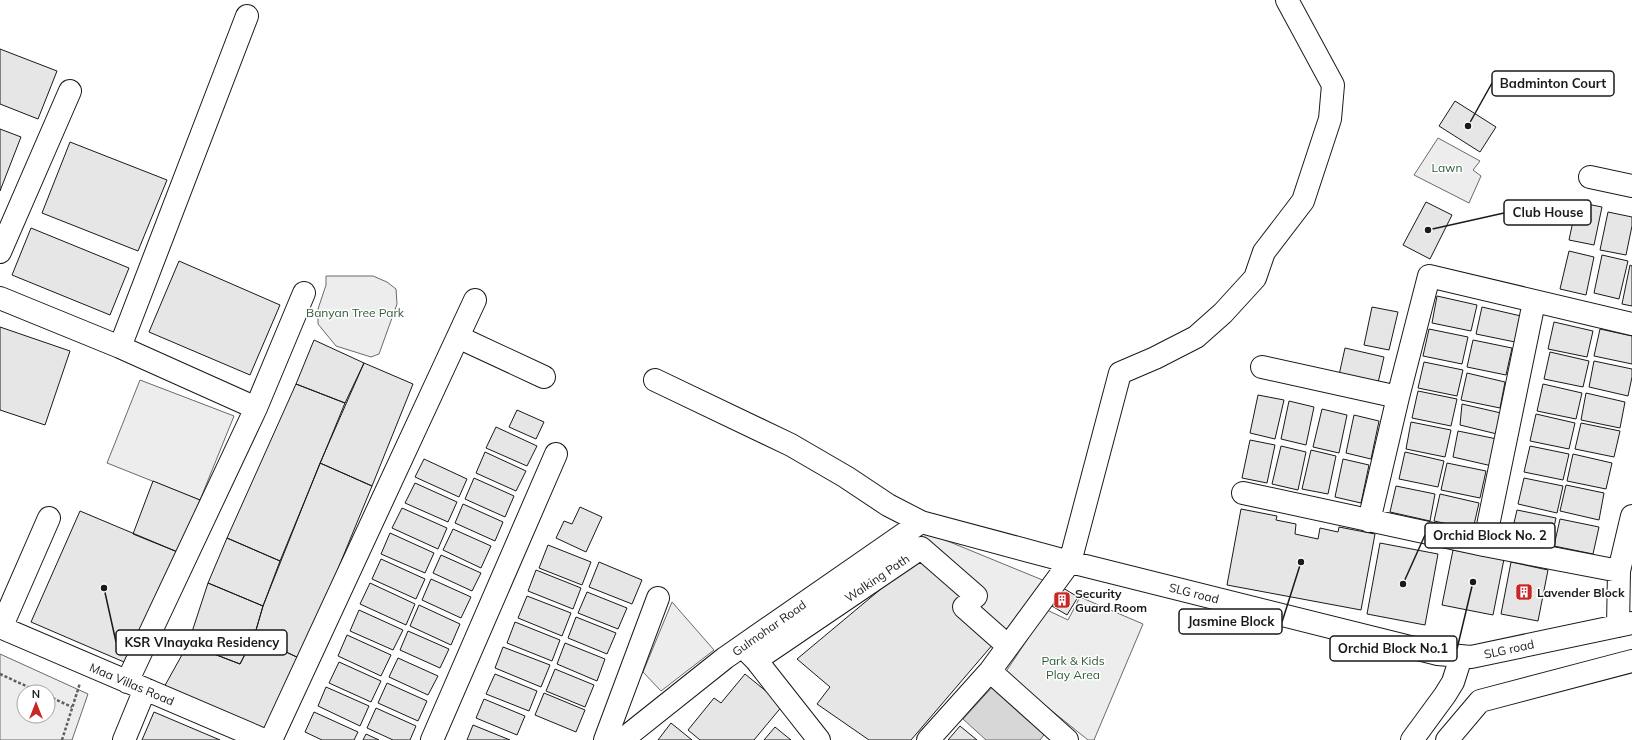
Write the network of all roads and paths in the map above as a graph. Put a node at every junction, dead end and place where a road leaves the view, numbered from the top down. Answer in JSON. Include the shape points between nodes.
{"nodes":[{"id":1,"x":1287,"y":0,"type":"edge"},
{"id":2,"x":247,"y":16,"type":"dead end"},
{"id":3,"x":70,"y":91,"type":"dead end"},
{"id":4,"x":1590,"y":177,"type":"dead end"},
{"id":5,"x":1632,"y":186,"type":"edge"},
{"id":6,"x":0,"y":252,"type":"edge"},
{"id":7,"x":304,"y":293,"type":"dead end"},
{"id":8,"x":0,"y":298,"type":"edge"},
{"id":9,"x":475,"y":300,"type":"dead end"},
{"id":10,"x":1534,"y":302,"type":"junction"},
{"id":11,"x":1632,"y":324,"type":"edge"},
{"id":12,"x":458,"y":337,"type":"junction"},
{"id":13,"x":120,"y":347,"type":"junction"},
{"id":14,"x":1262,"y":367,"type":"dead end"},
{"id":15,"x":544,"y":377,"type":"dead end"},
{"id":16,"x":655,"y":380,"type":"dead end"},
{"id":17,"x":1398,"y":397,"type":"junction"},
{"id":18,"x":256,"y":408,"type":"junction"},
{"id":19,"x":556,"y":454,"type":"dead end"},
{"id":20,"x":1243,"y":493,"type":"dead end"},
{"id":21,"x":1632,"y":516,"type":"edge"},
{"id":22,"x":50,"y":518,"type":"dead end"},
{"id":23,"x":1369,"y":521,"type":"junction"},
{"id":24,"x":921,"y":522,"type":"junction"},
{"id":25,"x":1484,"y":545,"type":"junction"},
{"id":26,"x":1070,"y":562,"type":"junction"},
{"id":27,"x":1619,"y":571,"type":"junction"},
{"id":28,"x":658,"y":598,"type":"dead end"},
{"id":29,"x":1625,"y":625,"type":"edge"},
{"id":30,"x":1,"y":627,"type":"edge"},
{"id":31,"x":1008,"y":646,"type":"junction"},
{"id":32,"x":750,"y":653,"type":"junction"},
{"id":33,"x":1461,"y":657,"type":"junction"},
{"id":34,"x":1632,"y":662,"type":"edge"},
{"id":35,"x":990,"y":671,"type":"junction"},
{"id":36,"x":0,"y":674,"type":"edge"},
{"id":37,"x":22,"y":684,"type":"edge"},
{"id":38,"x":136,"y":686,"type":"junction"},
{"id":39,"x":56,"y":700,"type":"edge"},
{"id":40,"x":271,"y":736,"type":"edge"},
{"id":41,"x":62,"y":740,"type":"edge"},
{"id":42,"x":124,"y":740,"type":"edge"},
{"id":43,"x":432,"y":740,"type":"edge"},
{"id":44,"x":605,"y":740,"type":"edge"},
{"id":45,"x":622,"y":740,"type":"edge"},
{"id":46,"x":819,"y":740,"type":"edge"},
{"id":47,"x":928,"y":740,"type":"edge"},
{"id":48,"x":1067,"y":740,"type":"edge"},
{"id":49,"x":1412,"y":740,"type":"edge"},
{"id":50,"x":1447,"y":740,"type":"edge"}],
"edges":[{"from":1,"to":26,"type":"street","via":[[1333,86],[1330,119],[1303,201],[1264,252],[1255,278],[1223,313],[1196,337],[1120,373]]},
{"from":2,"to":13,"type":"street"},
{"from":3,"to":6,"type":"street"},
{"from":4,"to":5,"type":"street"},
{"from":7,"to":18,"type":"street"},
{"from":8,"to":13,"type":"street"},
{"from":9,"to":12,"type":"street"},
{"from":10,"to":11,"type":"street"},
{"from":10,"to":17,"type":"street","via":[[1429,276]]},
{"from":10,"to":25,"type":"street"},
{"from":12,"to":15,"type":"street"},
{"from":12,"to":40,"type":"street"},
{"from":13,"to":18,"type":"street"},
{"from":14,"to":17,"type":"street"},
{"from":16,"to":24,"type":"street","name":"SLG road","via":[[791,445],[888,505]]},
{"from":17,"to":23,"type":"street"},
{"from":18,"to":38,"type":"street"},
{"from":19,"to":43,"type":"street"},
{"from":20,"to":23,"type":"street"},
{"from":21,"to":27,"type":"street"},
{"from":22,"to":30,"type":"street"},
{"from":23,"to":25,"type":"street"},
{"from":24,"to":26,"type":"street","name":"SLG road"},
{"from":24,"to":32,"type":"street","name":"Gulmohar Road"},
{"from":25,"to":27,"type":"street"},
{"from":26,"to":31,"type":"street"},
{"from":26,"to":33,"type":"street","name":"SLG road","via":[[1438,654]]},
{"from":27,"to":29,"type":"street"},
{"from":28,"to":44,"type":"street"},
{"from":29,"to":33,"type":"street","name":"SLG road"},
{"from":30,"to":38,"type":"street","name":"Maa Villas Road"},
{"from":31,"to":32,"type":"street","name":"Walking Path","via":[[964,607],[976,596],[921,548]]},
{"from":31,"to":35,"type":"street"},
{"from":32,"to":45,"type":"street","name":"Gulmohar Road","via":[[726,658]]},
{"from":32,"to":46,"type":"street"},
{"from":33,"to":49,"type":"street","via":[[1453,682]]},
{"from":34,"to":50,"type":"street","via":[[1480,701]]},
{"from":35,"to":47,"type":"street"},
{"from":35,"to":48,"type":"street"},
{"from":36,"to":37,"type":"path"},
{"from":38,"to":40,"type":"street","name":"Maa Villas Road"},
{"from":38,"to":42,"type":"street"},
{"from":39,"to":41,"type":"path","via":[[72,707]]}]}
